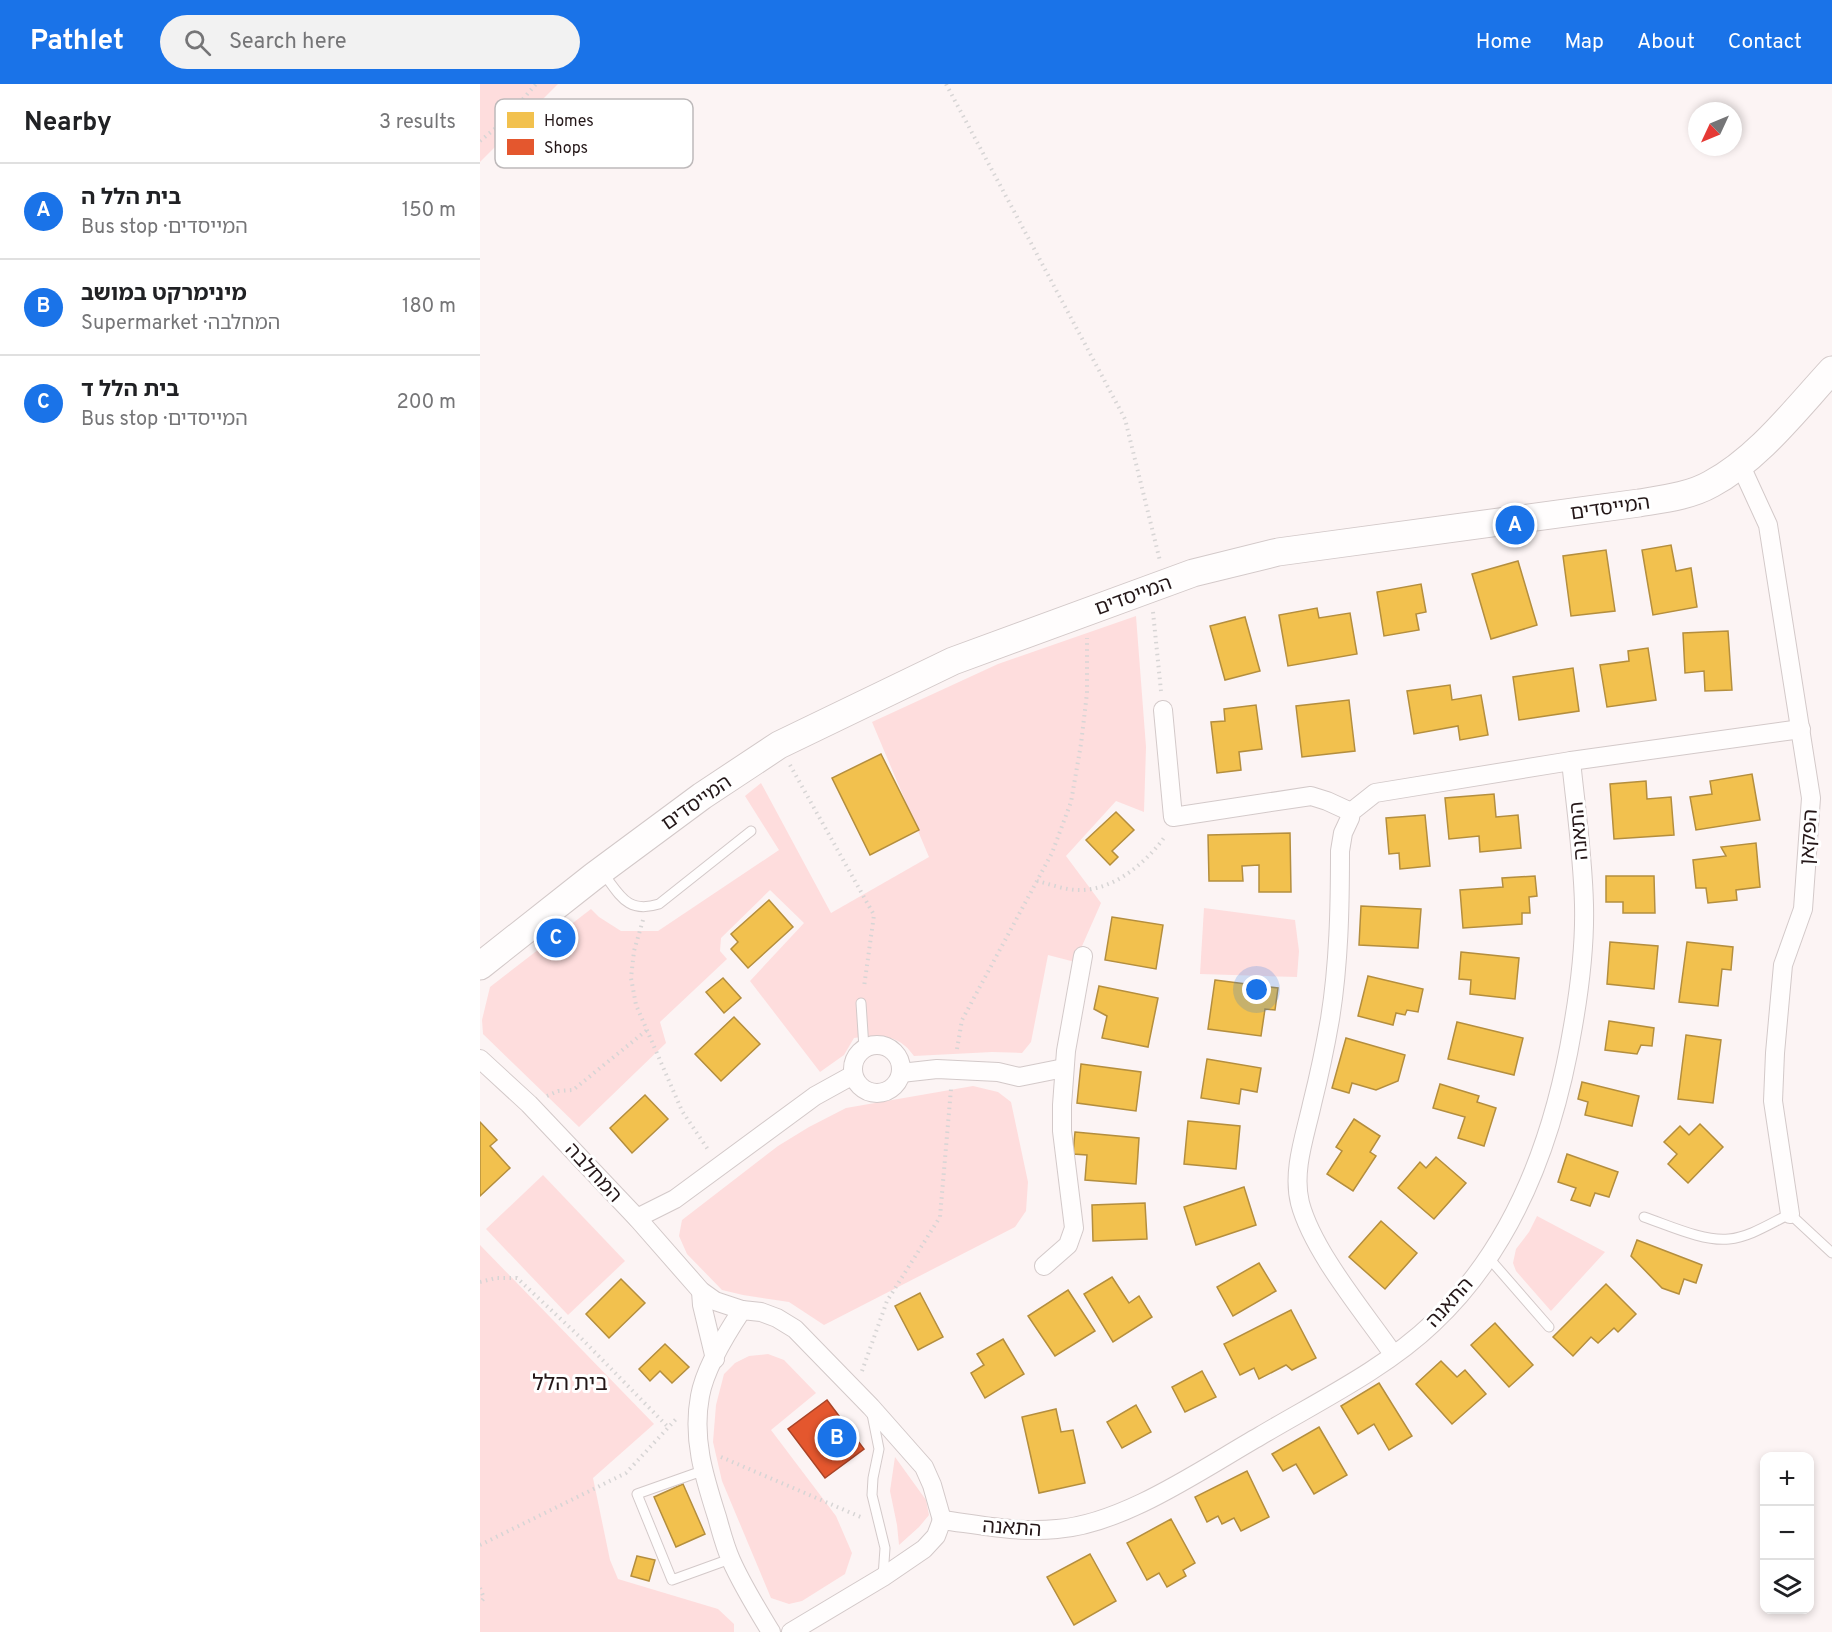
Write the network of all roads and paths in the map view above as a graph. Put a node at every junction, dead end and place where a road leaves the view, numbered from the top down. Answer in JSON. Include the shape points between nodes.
{"nodes":[{"id":1,"x":536,"y":84,"type":"edge"},
{"id":2,"x":946,"y":84,"type":"edge"},
{"id":3,"x":523,"y":99,"type":"edge"},
{"id":4,"x":495,"y":129,"type":"edge"},
{"id":5,"x":480,"y":141,"type":"edge"},
{"id":6,"x":1832,"y":370,"type":"edge"},
{"id":7,"x":1740,"y":464,"type":"junction"},
{"id":8,"x":1154,"y":587,"type":"junction"},
{"id":9,"x":1085,"y":613,"type":"junction"},
{"id":10,"x":1163,"y":710,"type":"joint"},
{"id":11,"x":1801,"y":729,"type":"junction"},
{"id":12,"x":779,"y":745,"type":"junction"},
{"id":13,"x":1571,"y":761,"type":"junction"},
{"id":14,"x":1351,"y":812,"type":"junction"},
{"id":15,"x":1173,"y":817,"type":"junction"},
{"id":16,"x":752,"y":831,"type":"dead end"},
{"id":17,"x":602,"y":870,"type":"junction"},
{"id":18,"x":1037,"y":880,"type":"junction"},
{"id":19,"x":646,"y":908,"type":"junction"},
{"id":20,"x":1083,"y":956,"type":"dead end"},
{"id":21,"x":480,"y":966,"type":"edge"},
{"id":22,"x":861,"y":1003,"type":"joint"},
{"id":23,"x":647,"y":1030,"type":"junction"},
{"id":24,"x":864,"y":1047,"type":"junction"},
{"id":25,"x":480,"y":1059,"type":"edge"},
{"id":26,"x":1064,"y":1068,"type":"junction"},
{"id":27,"x":953,"y":1070,"type":"junction"},
{"id":28,"x":901,"y":1073,"type":"junction"},
{"id":29,"x":853,"y":1075,"type":"junction"},
{"id":30,"x":529,"y":1104,"type":"junction"},
{"id":31,"x":719,"y":1167,"type":"junction"},
{"id":32,"x":1790,"y":1214,"type":"junction"},
{"id":33,"x":1644,"y":1216,"type":"dead end"},
{"id":34,"x":637,"y":1218,"type":"junction"},
{"id":35,"x":1832,"y":1253,"type":"edge"},
{"id":36,"x":1488,"y":1257,"type":"junction"},
{"id":37,"x":1044,"y":1266,"type":"dead end"},
{"id":38,"x":480,"y":1281,"type":"edge"},
{"id":39,"x":701,"y":1291,"type":"junction"},
{"id":40,"x":742,"y":1310,"type":"junction"},
{"id":41,"x":1549,"y":1327,"type":"dead end"},
{"id":42,"x":1394,"y":1354,"type":"junction"},
{"id":43,"x":715,"y":1359,"type":"junction"},
{"id":44,"x":855,"y":1391,"type":"junction"},
{"id":45,"x":700,"y":1396,"type":"junction"},
{"id":46,"x":871,"y":1407,"type":"junction"},
{"id":47,"x":668,"y":1427,"type":"junction"},
{"id":48,"x":698,"y":1448,"type":"junction"},
{"id":49,"x":702,"y":1471,"type":"junction"},
{"id":50,"x":942,"y":1521,"type":"junction"},
{"id":51,"x":879,"y":1525,"type":"junction"},
{"id":52,"x":480,"y":1545,"type":"edge"},
{"id":53,"x":730,"y":1559,"type":"junction"},
{"id":54,"x":883,"y":1577,"type":"junction"},
{"id":55,"x":480,"y":1588,"type":"edge"},
{"id":56,"x":753,"y":1602,"type":"junction"},
{"id":57,"x":480,"y":1603,"type":"edge"},
{"id":58,"x":796,"y":1630,"type":"edge"},
{"id":59,"x":771,"y":1632,"type":"edge"}],
"edges":[{"from":1,"to":3,"type":"path"},
{"from":2,"to":8,"type":"path","via":[[1125,419],[1161,566]]},
{"from":4,"to":5,"type":"path"},
{"from":6,"to":7,"type":"main road","name":"המייסדים"},
{"from":7,"to":8,"type":"main road","name":"המייסדים","via":[[1710,485],[1665,499],[1278,552]]},
{"from":7,"to":11,"type":"street","name":"הפקאן","via":[[1768,525]]},
{"from":8,"to":9,"type":"main road","name":"המייסדים"},
{"from":8,"to":10,"type":"path"},
{"from":9,"to":12,"type":"main road","name":"המייסדים","via":[[953,661]]},
{"from":9,"to":18,"type":"path","via":[[1087,693],[1071,802]]},
{"from":10,"to":15,"type":"street"},
{"from":11,"to":13,"type":"street"},
{"from":11,"to":32,"type":"street","name":"הפקאן","via":[[1811,798],[1803,909],[1783,965],[1773,1101]]},
{"from":12,"to":17,"type":"main road","name":"המייסדים"},
{"from":12,"to":22,"type":"path","via":[[874,915]]},
{"from":13,"to":14,"type":"street","via":[[1376,793]]},
{"from":13,"to":36,"type":"street","name":"התאנה","via":[[1584,905],[1577,1003],[1560,1094],[1542,1149],[1524,1196]]},
{"from":14,"to":15,"type":"street","via":[[1311,796]]},
{"from":14,"to":42,"type":"street","via":[[1340,851],[1336,971],[1330,1018],[1296,1184],[1301,1205],[1334,1270]]},
{"from":15,"to":18,"type":"path","via":[[1166,836],[1149,856],[1105,886],[1078,890]]},
{"from":16,"to":19,"type":"lane","via":[[659,904]]},
{"from":17,"to":19,"type":"lane","via":[[623,899]]},
{"from":17,"to":21,"type":"main road","name":"המייסדים"},
{"from":18,"to":27,"type":"path","via":[[962,1020]]},
{"from":19,"to":23,"type":"path","via":[[631,978],[636,1005]]},
{"from":20,"to":26,"type":"street"},
{"from":22,"to":24,"type":"lane"},
{"from":23,"to":30,"type":"path","via":[[573,1090],[558,1091]]},
{"from":23,"to":31,"type":"path","via":[[682,1111]]},
{"from":24,"to":28,"type":"street","via":[[887,1046],[898,1057]]},
{"from":24,"to":29,"type":"street","via":[[854,1059]]},
{"from":25,"to":30,"type":"street","name":"המחלבה"},
{"from":26,"to":27,"type":"street","via":[[1018,1077]]},
{"from":26,"to":37,"type":"street","via":[[1062,1131],[1074,1228],[1068,1245]]},
{"from":27,"to":28,"type":"street"},
{"from":27,"to":44,"type":"path","via":[[940,1217],[887,1301]]},
{"from":28,"to":29,"type":"street","via":[[893,1087],[878,1093],[862,1088]]},
{"from":29,"to":31,"type":"street","via":[[815,1096]]},
{"from":30,"to":34,"type":"street","name":"המחלבה"},
{"from":31,"to":34,"type":"street","via":[[675,1198]]},
{"from":32,"to":33,"type":"lane","via":[[1729,1240],[1709,1239]]},
{"from":32,"to":35,"type":"lane"},
{"from":34,"to":39,"type":"street","name":"המחלבה"},
{"from":36,"to":41,"type":"lane"},
{"from":36,"to":42,"type":"street","name":"התאנה","via":[[1433,1324]]},
{"from":38,"to":47,"type":"path","via":[[517,1278]]},
{"from":39,"to":40,"type":"street","name":"המחלבה","via":[[715,1301]]},
{"from":39,"to":43,"type":"street"},
{"from":40,"to":43,"type":"street"},
{"from":40,"to":44,"type":"street","name":"המחלבה","via":[[777,1318],[795,1329]]},
{"from":42,"to":50,"type":"street","name":"התאנה","via":[[1185,1479],[1107,1517],[1049,1530]]},
{"from":43,"to":45,"type":"street"},
{"from":44,"to":46,"type":"street","name":"המחלבה"},
{"from":45,"to":47,"type":"path"},
{"from":45,"to":48,"type":"street"},
{"from":46,"to":50,"type":"street","name":"המחלבה","via":[[924,1467]]},
{"from":46,"to":51,"type":"lane","via":[[879,1449],[872,1495]]},
{"from":47,"to":52,"type":"path","via":[[626,1473]]},
{"from":48,"to":49,"type":"street"},
{"from":48,"to":51,"type":"path"},
{"from":49,"to":53,"type":"street"},
{"from":49,"to":53,"type":"lane","via":[[637,1494],[672,1580]]},
{"from":50,"to":54,"type":"street","via":[[936,1536],[924,1549]]},
{"from":51,"to":54,"type":"lane","via":[[885,1548]]},
{"from":53,"to":56,"type":"street"},
{"from":54,"to":58,"type":"street"},
{"from":55,"to":57,"type":"path","via":[[484,1598]]},
{"from":56,"to":58,"type":"street","via":[[771,1619]]},
{"from":56,"to":59,"type":"street"}]}
